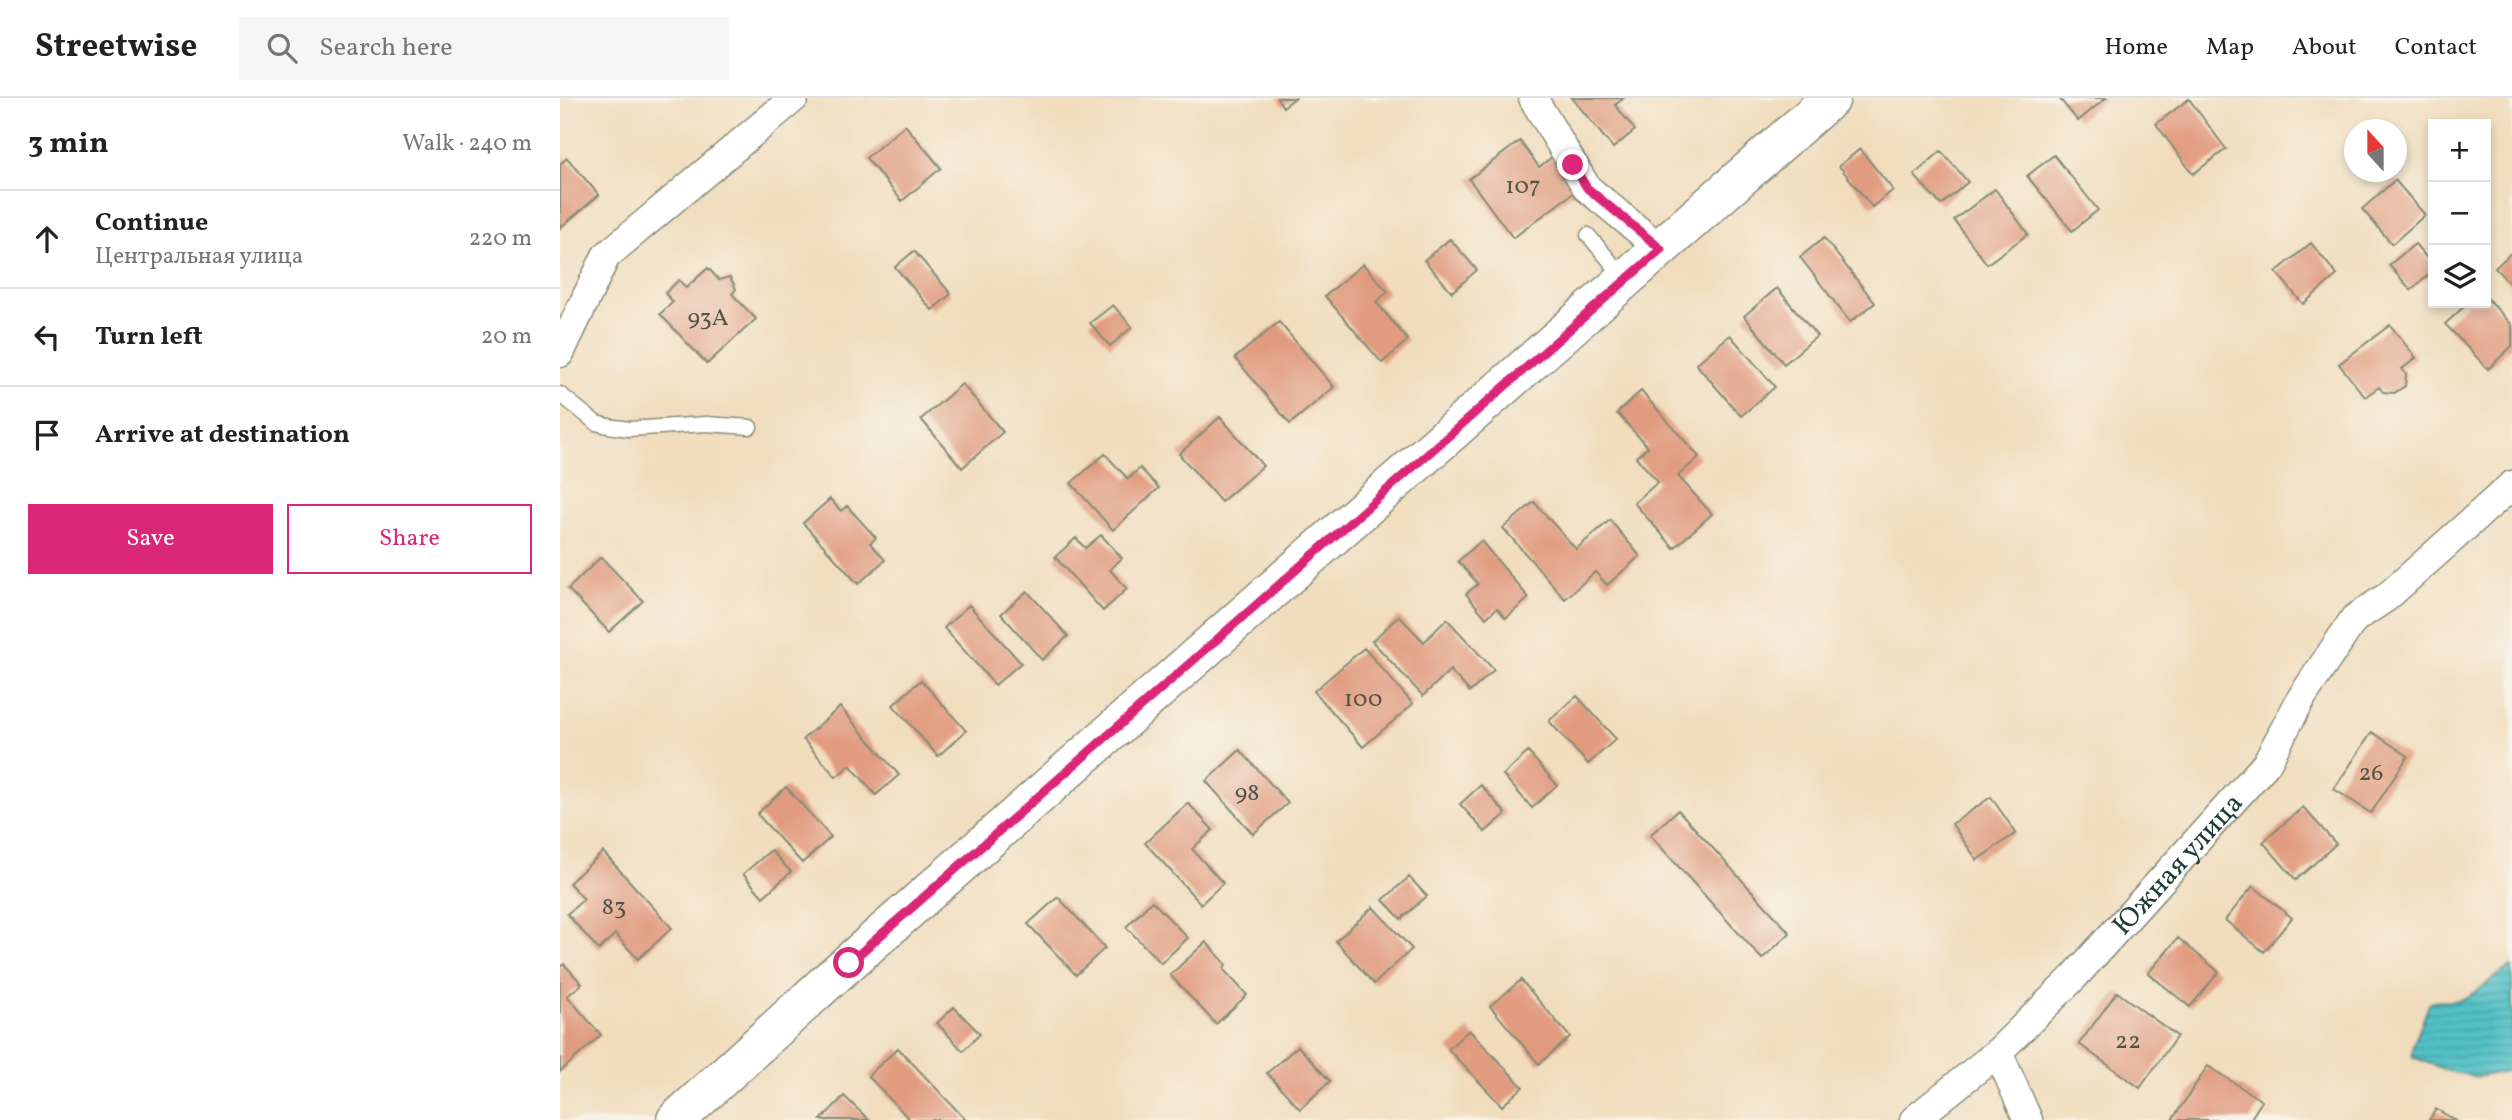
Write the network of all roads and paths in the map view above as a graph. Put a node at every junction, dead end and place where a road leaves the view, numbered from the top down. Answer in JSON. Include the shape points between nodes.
{"nodes":[{"id":1,"x":794,"y":98,"type":"edge"},
{"id":2,"x":1533,"y":98,"type":"edge"},
{"id":3,"x":1831,"y":98,"type":"edge"},
{"id":4,"x":1588,"y":235,"type":"dead end"},
{"id":5,"x":1661,"y":249,"type":"junction"},
{"id":6,"x":1625,"y":280,"type":"junction"},
{"id":7,"x":560,"y":353,"type":"edge"},
{"id":8,"x":560,"y":394,"type":"edge"},
{"id":9,"x":750,"y":427,"type":"dead end"},
{"id":10,"x":2512,"y":485,"type":"edge"},
{"id":11,"x":1998,"y":1052,"type":"junction"},
{"id":12,"x":676,"y":1120,"type":"edge"},
{"id":13,"x":1914,"y":1120,"type":"edge"},
{"id":14,"x":2028,"y":1120,"type":"edge"}],
"edges":[{"from":1,"to":7,"type":"street","via":[[606,256]]},
{"from":2,"to":5,"type":"street","via":[[1587,188]]},
{"from":3,"to":5,"type":"main road"},
{"from":4,"to":6,"type":"lane"},
{"from":5,"to":6,"type":"main road"},
{"from":6,"to":12,"type":"main road"},
{"from":8,"to":9,"type":"lane","via":[[596,424],[629,429],[706,424]]},
{"from":10,"to":11,"type":"street","name":"Южная улица","via":[[2387,597],[2354,619],[2329,653],[2266,764],[2074,977]]},
{"from":11,"to":13,"type":"street","name":"Южная улица"},
{"from":11,"to":14,"type":"street"}]}
